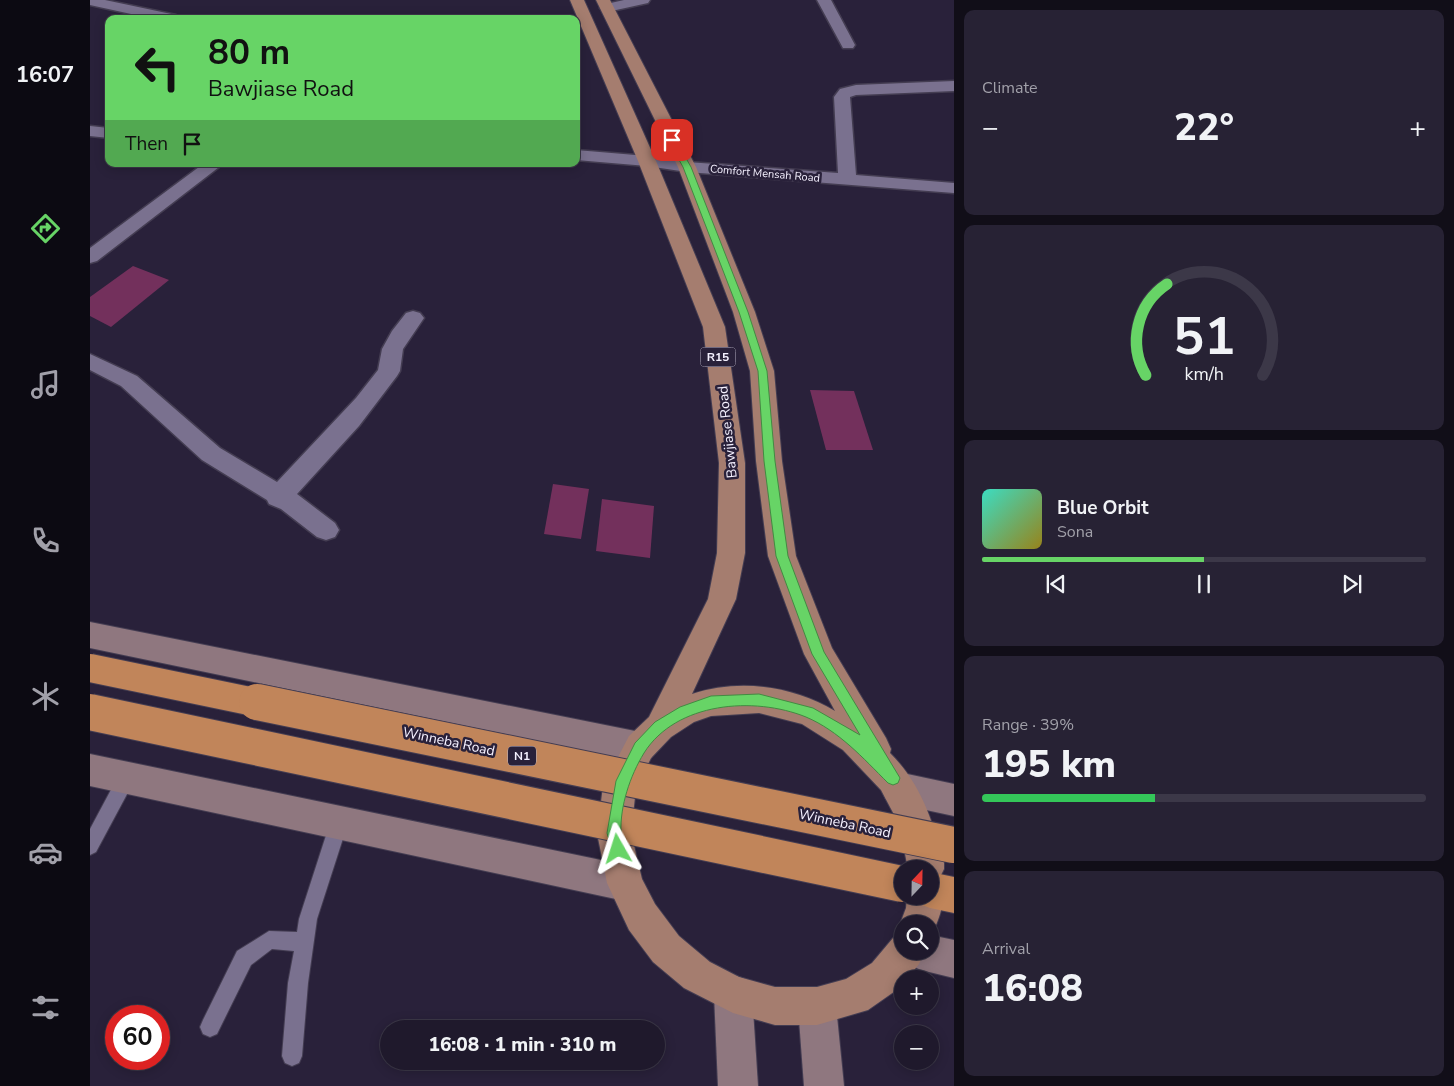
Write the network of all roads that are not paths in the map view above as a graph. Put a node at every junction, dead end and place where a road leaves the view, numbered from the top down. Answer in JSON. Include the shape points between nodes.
{"nodes":[{"id":1,"x":577,"y":0,"type":"edge"},
{"id":2,"x":643,"y":0,"type":"edge"},
{"id":3,"x":824,"y":0,"type":"edge"},
{"id":4,"x":90,"y":2,"type":"edge"},
{"id":5,"x":605,"y":4,"type":"edge"},
{"id":6,"x":156,"y":15,"type":"edge"},
{"id":7,"x":848,"y":45,"type":"dead end"},
{"id":8,"x":954,"y":86,"type":"edge"},
{"id":9,"x":90,"y":131,"type":"edge"},
{"id":10,"x":105,"y":133,"type":"edge"},
{"id":11,"x":580,"y":156,"type":"edge"},
{"id":12,"x":647,"y":161,"type":"junction"},
{"id":13,"x":210,"y":167,"type":"edge"},
{"id":14,"x":687,"y":167,"type":"junction"},
{"id":15,"x":847,"y":180,"type":"junction"},
{"id":16,"x":954,"y":188,"type":"edge"},
{"id":17,"x":90,"y":257,"type":"edge"},
{"id":18,"x":413,"y":318,"type":"dead end"},
{"id":19,"x":90,"y":362,"type":"edge"},
{"id":20,"x":278,"y":497,"type":"junction"},
{"id":21,"x":326,"y":530,"type":"dead end"},
{"id":22,"x":90,"y":635,"type":"edge"},
{"id":23,"x":90,"y":668,"type":"edge"},
{"id":24,"x":90,"y":712,"type":"edge"},
{"id":25,"x":650,"y":737,"type":"junction"},
{"id":26,"x":90,"y":770,"type":"edge"},
{"id":27,"x":127,"y":778,"type":"junction"},
{"id":28,"x":896,"y":783,"type":"junction"},
{"id":29,"x":954,"y":800,"type":"edge"},
{"id":30,"x":339,"y":823,"type":"junction"},
{"id":31,"x":954,"y":845,"type":"edge"},
{"id":32,"x":90,"y":846,"type":"edge"},
{"id":33,"x":925,"y":860,"type":"edge"},
{"id":34,"x":894,"y":882,"type":"edge"},
{"id":35,"x":625,"y":883,"type":"junction"},
{"id":36,"x":939,"y":892,"type":"edge"},
{"id":37,"x":954,"y":895,"type":"edge"},
{"id":38,"x":304,"y":942,"type":"junction"},
{"id":39,"x":939,"y":955,"type":"edge"},
{"id":40,"x":954,"y":959,"type":"edge"},
{"id":41,"x":899,"y":960,"type":"edge"},
{"id":42,"x":733,"y":994,"type":"junction"},
{"id":43,"x":817,"y":1006,"type":"junction"},
{"id":44,"x":210,"y":1027,"type":"dead end"},
{"id":45,"x":292,"y":1056,"type":"dead end"},
{"id":46,"x":738,"y":1086,"type":"edge"},
{"id":47,"x":824,"y":1086,"type":"edge"}],
"edges":[{"from":1,"to":12,"type":"main road","name":"Bawjiase Road","number":"R15"},
{"from":2,"to":5,"type":"street"},
{"from":3,"to":7,"type":"street"},
{"from":4,"to":6,"type":"street"},
{"from":5,"to":14,"type":"main road","number":"R15"},
{"from":8,"to":15,"type":"street","via":[[846,92],[842,97]]},
{"from":9,"to":10,"type":"street"},
{"from":11,"to":12,"type":"street","name":"Comfort Mensah Road"},
{"from":12,"to":14,"type":"street","name":"Comfort Mensah Road"},
{"from":12,"to":25,"type":"main road","name":"Bawjiase Road","number":"R15","via":[[714,327],[732,464],[731,553],[722,599]]},
{"from":13,"to":17,"type":"street"},
{"from":14,"to":15,"type":"street","name":"Comfort Mensah Road"},
{"from":14,"to":28,"type":"main road","number":"R15","via":[[744,312],[762,371],[769,461],[782,556],[819,654]]},
{"from":15,"to":16,"type":"street","name":"Comfort Mensah Road"},
{"from":18,"to":20,"type":"street","via":[[392,346],[388,360],[390,371],[382,383]]},
{"from":19,"to":20,"type":"street","via":[[129,381],[211,454]]},
{"from":20,"to":21,"type":"street","via":[[290,502]]},
{"from":22,"to":25,"type":"main road"},
{"from":23,"to":31,"type":"highway","name":"Winneba Road","number":"N1","bridge":true},
{"from":24,"to":34,"type":"highway","bridge":true},
{"from":25,"to":28,"type":"main road","via":[[684,712],[711,702],[759,700],[809,712],[854,739]]},
{"from":25,"to":35,"type":"main road","name":"Bawjiase Road","via":[[620,786],[614,833]]},
{"from":26,"to":27,"type":"main road"},
{"from":27,"to":30,"type":"main road"},
{"from":27,"to":32,"type":"lane"},
{"from":28,"to":29,"type":"main road"},
{"from":28,"to":33,"type":"main road","via":[[915,819]]},
{"from":30,"to":35,"type":"main road"},
{"from":30,"to":38,"type":"lane","via":[[308,918]]},
{"from":35,"to":42,"type":"main road","name":"Bawjiase Road","via":[[642,917],[666,948],[697,975]]},
{"from":36,"to":37,"type":"highway"},
{"from":38,"to":44,"type":"lane","via":[[269,940],[244,958]]},
{"from":38,"to":45,"type":"lane"},
{"from":39,"to":40,"type":"main road"},
{"from":41,"to":43,"type":"main road","name":"Bawjiase Road","via":[[886,976],[854,996]]},
{"from":42,"to":43,"type":"main road","name":"Bawjiase Road","via":[[775,1006]]},
{"from":42,"to":46,"type":"main road"},
{"from":43,"to":47,"type":"main road"}]}
